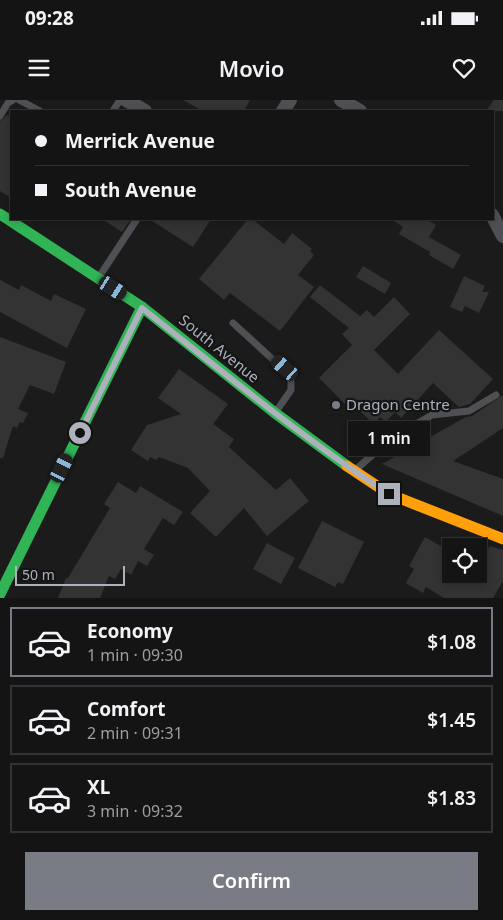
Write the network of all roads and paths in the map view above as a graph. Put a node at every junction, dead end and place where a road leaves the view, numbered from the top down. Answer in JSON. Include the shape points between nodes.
{"nodes":[{"id":1,"x":13,"y":100,"type":"edge"},
{"id":2,"x":20,"y":100,"type":"edge"},
{"id":3,"x":126,"y":100,"type":"edge"},
{"id":4,"x":341,"y":100,"type":"edge"},
{"id":5,"x":38,"y":110,"type":"edge"},
{"id":6,"x":144,"y":110,"type":"edge"},
{"id":7,"x":358,"y":110,"type":"edge"},
{"id":8,"x":0,"y":116,"type":"edge"},
{"id":9,"x":0,"y":214,"type":"edge"},
{"id":10,"x":494,"y":219,"type":"edge"},
{"id":11,"x":135,"y":220,"type":"edge"},
{"id":12,"x":503,"y":236,"type":"edge"},
{"id":13,"x":98,"y":278,"type":"junction"},
{"id":14,"x":142,"y":308,"type":"junction"},
{"id":15,"x":233,"y":323,"type":"dead end"},
{"id":16,"x":496,"y":395,"type":"dead end"},
{"id":17,"x":275,"y":413,"type":"junction"},
{"id":18,"x":354,"y":471,"type":"junction"},
{"id":19,"x":503,"y":538,"type":"edge"},
{"id":20,"x":0,"y":594,"type":"edge"}],
"edges":[{"from":1,"to":8,"type":"lane"},
{"from":2,"to":5,"type":"lane"},
{"from":3,"to":6,"type":"street"},
{"from":4,"to":7,"type":"street"},
{"from":9,"to":13,"type":"main road","name":"South Avenue"},
{"from":10,"to":12,"type":"street"},
{"from":11,"to":13,"type":"lane"},
{"from":13,"to":14,"type":"main road","name":"South Avenue"},
{"from":14,"to":17,"type":"main road","name":"South Avenue"},
{"from":14,"to":20,"type":"main road"},
{"from":15,"to":17,"type":"lane","via":[[291,376],[291,390]]},
{"from":16,"to":18,"type":"lane","via":[[469,411],[432,415],[393,437]]},
{"from":17,"to":18,"type":"main road","name":"South Avenue"},
{"from":18,"to":19,"type":"main road","name":"South Avenue","via":[[389,494]]}]}
